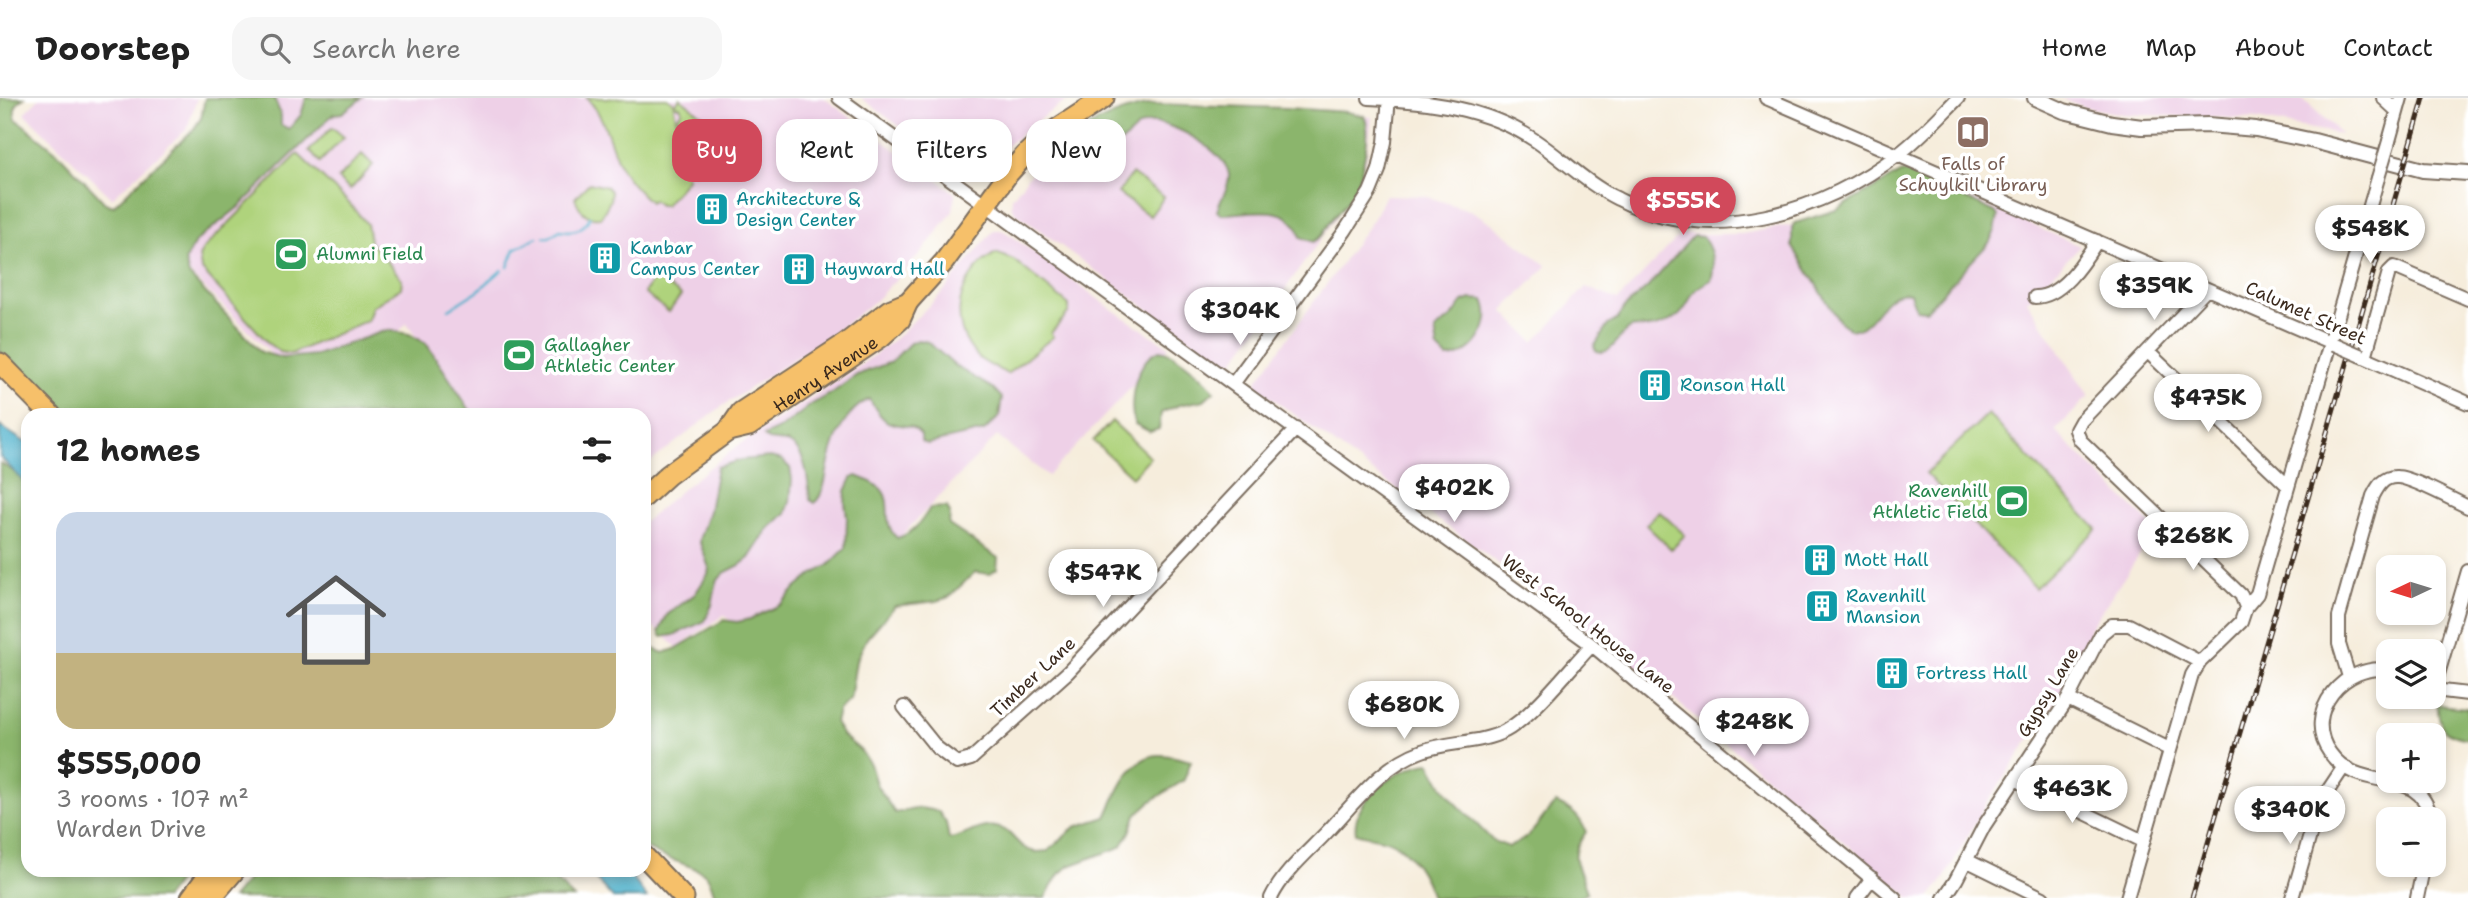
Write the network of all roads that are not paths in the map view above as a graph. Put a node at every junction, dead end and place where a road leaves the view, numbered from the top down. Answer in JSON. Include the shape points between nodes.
{"nodes":[{"id":1,"x":839,"y":98,"type":"edge"},
{"id":2,"x":1104,"y":98,"type":"edge"},
{"id":3,"x":1369,"y":98,"type":"edge"},
{"id":4,"x":1766,"y":98,"type":"edge"},
{"id":5,"x":1958,"y":98,"type":"edge"},
{"id":6,"x":2035,"y":98,"type":"edge"},
{"id":7,"x":2383,"y":98,"type":"edge"},
{"id":8,"x":1389,"y":99,"type":"edge"},
{"id":9,"x":2399,"y":104,"type":"edge"},
{"id":10,"x":1898,"y":155,"type":"junction"},
{"id":11,"x":2468,"y":173,"type":"edge"},
{"id":12,"x":986,"y":204,"type":"junction"},
{"id":13,"x":2097,"y":241,"type":"junction"},
{"id":14,"x":2207,"y":289,"type":"junction"},
{"id":15,"x":2035,"y":297,"type":"dead end"},
{"id":16,"x":2468,"y":299,"type":"edge"},
{"id":17,"x":2332,"y":343,"type":"junction"},
{"id":18,"x":2148,"y":352,"type":"junction"},
{"id":19,"x":2363,"y":357,"type":"junction"},
{"id":20,"x":0,"y":363,"type":"edge"},
{"id":21,"x":0,"y":378,"type":"edge"},
{"id":22,"x":1233,"y":384,"type":"junction"},
{"id":23,"x":2468,"y":403,"type":"edge"},
{"id":24,"x":29,"y":408,"type":"edge"},
{"id":25,"x":44,"y":408,"type":"edge"},
{"id":26,"x":1296,"y":429,"type":"junction"},
{"id":27,"x":2288,"y":486,"type":"junction"},
{"id":28,"x":651,"y":491,"type":"edge"},
{"id":29,"x":2468,"y":507,"type":"edge"},
{"id":30,"x":2468,"y":571,"type":"edge"},
{"id":31,"x":2246,"y":607,"type":"junction"},
{"id":32,"x":1592,"y":645,"type":"junction"},
{"id":33,"x":2446,"y":647,"type":"edge"},
{"id":34,"x":2200,"y":662,"type":"junction"},
{"id":35,"x":2376,"y":669,"type":"edge"},
{"id":36,"x":2349,"y":677,"type":"junction"},
{"id":37,"x":2446,"y":691,"type":"edge"},
{"id":38,"x":2468,"y":694,"type":"edge"},
{"id":39,"x":2068,"y":699,"type":"junction"},
{"id":40,"x":904,"y":707,"type":"dead end"},
{"id":41,"x":2169,"y":749,"type":"junction"},
{"id":42,"x":2343,"y":768,"type":"junction"},
{"id":43,"x":2015,"y":779,"type":"junction"},
{"id":44,"x":2426,"y":807,"type":"edge"},
{"id":45,"x":2143,"y":841,"type":"junction"},
{"id":46,"x":1966,"y":860,"type":"junction"},
{"id":47,"x":651,"y":863,"type":"edge"},
{"id":48,"x":207,"y":877,"type":"edge"},
{"id":49,"x":229,"y":877,"type":"edge"},
{"id":50,"x":651,"y":877,"type":"edge"},
{"id":51,"x":2421,"y":877,"type":"edge"},
{"id":52,"x":1872,"y":878,"type":"junction"},
{"id":53,"x":191,"y":898,"type":"edge"},
{"id":54,"x":211,"y":898,"type":"edge"},
{"id":55,"x":670,"y":898,"type":"edge"},
{"id":56,"x":684,"y":898,"type":"edge"},
{"id":57,"x":1271,"y":898,"type":"edge"},
{"id":58,"x":1857,"y":898,"type":"edge"},
{"id":59,"x":1895,"y":898,"type":"edge"},
{"id":60,"x":1944,"y":898,"type":"edge"},
{"id":61,"x":2043,"y":898,"type":"edge"},
{"id":62,"x":2127,"y":898,"type":"edge"},
{"id":63,"x":2292,"y":898,"type":"edge"},
{"id":64,"x":2417,"y":898,"type":"edge"}],
"edges":[{"from":1,"to":12,"type":"street","name":"West School House Lane"},
{"from":2,"to":12,"type":"main road","name":"Henry Avenue","via":[[1035,145]]},
{"from":3,"to":8,"type":"street"},
{"from":4,"to":10,"type":"street","name":"Calumet Street"},
{"from":5,"to":10,"type":"street"},
{"from":6,"to":11,"type":"street","via":[[2112,124],[2256,129],[2423,170]]},
{"from":7,"to":9,"type":"street"},
{"from":8,"to":10,"type":"street","via":[[1444,104],[1489,117],[1534,139],[1619,200],[1685,220],[1731,222],[1786,212],[1849,187]]},
{"from":8,"to":22,"type":"street","via":[[1384,150],[1370,192]]},
{"from":9,"to":17,"type":"street","bridge":true},
{"from":10,"to":13,"type":"street","name":"Calumet Street"},
{"from":12,"to":22,"type":"street","name":"West School House Lane"},
{"from":12,"to":28,"type":"main road","name":"Henry Avenue","via":[[908,302],[900,320],[867,348],[749,426],[727,430]]},
{"from":13,"to":14,"type":"street","name":"Calumet Street"},
{"from":13,"to":15,"type":"street","via":[[2058,288]]},
{"from":14,"to":17,"type":"street","name":"Calumet Street"},
{"from":14,"to":18,"type":"street"},
{"from":16,"to":19,"type":"street","via":[[2394,267]]},
{"from":17,"to":19,"type":"street","name":"Calumet Street","bridge":true},
{"from":17,"to":27,"type":"street"},
{"from":18,"to":27,"type":"street"},
{"from":18,"to":31,"type":"street","via":[[2076,430],[2080,440],[2241,595]]},
{"from":19,"to":23,"type":"street","name":"Calumet Street"},
{"from":20,"to":25,"type":"main road"},
{"from":21,"to":24,"type":"main road"},
{"from":22,"to":26,"type":"street","name":"West School House Lane"},
{"from":26,"to":32,"type":"street","name":"West School House Lane"},
{"from":26,"to":40,"type":"street","name":"Timber Lane","via":[[1068,672],[971,759],[957,762],[944,754]]},
{"from":27,"to":31,"type":"street","via":[[2257,594]]},
{"from":29,"to":36,"type":"street","via":[[2405,478],[2379,484],[2340,611],[2338,635]]},
{"from":30,"to":33,"type":"street"},
{"from":31,"to":34,"type":"street","via":[[2241,622]]},
{"from":32,"to":52,"type":"street","name":"West School House Lane"},
{"from":32,"to":57,"type":"street","via":[[1506,730],[1424,750],[1380,776],[1286,875]]},
{"from":34,"to":39,"type":"street","name":"Gypsy Lane","via":[[2134,626],[2112,625],[2101,634]]},
{"from":34,"to":41,"type":"street","via":[[2189,682]]},
{"from":35,"to":36,"type":"street"},
{"from":36,"to":42,"type":"street","via":[[2333,691],[2323,716],[2324,742]]},
{"from":37,"to":38,"type":"street"},
{"from":39,"to":41,"type":"street"},
{"from":39,"to":43,"type":"street","name":"Gypsy Lane"},
{"from":41,"to":45,"type":"street"},
{"from":42,"to":44,"type":"street","via":[[2406,785]]},
{"from":42,"to":63,"type":"street","via":[[2319,804]]},
{"from":43,"to":45,"type":"street"},
{"from":43,"to":46,"type":"street","name":"Gypsy Lane"},
{"from":45,"to":62,"type":"street"},
{"from":46,"to":60,"type":"street","name":"Gypsy Lane"},
{"from":46,"to":61,"type":"street"},
{"from":47,"to":56,"type":"main road"},
{"from":48,"to":53,"type":"main road"},
{"from":49,"to":54,"type":"main road"},
{"from":50,"to":55,"type":"main road"},
{"from":51,"to":64,"type":"street"},
{"from":52,"to":58,"type":"street"},
{"from":52,"to":59,"type":"street","name":"West School House Lane"}]}
